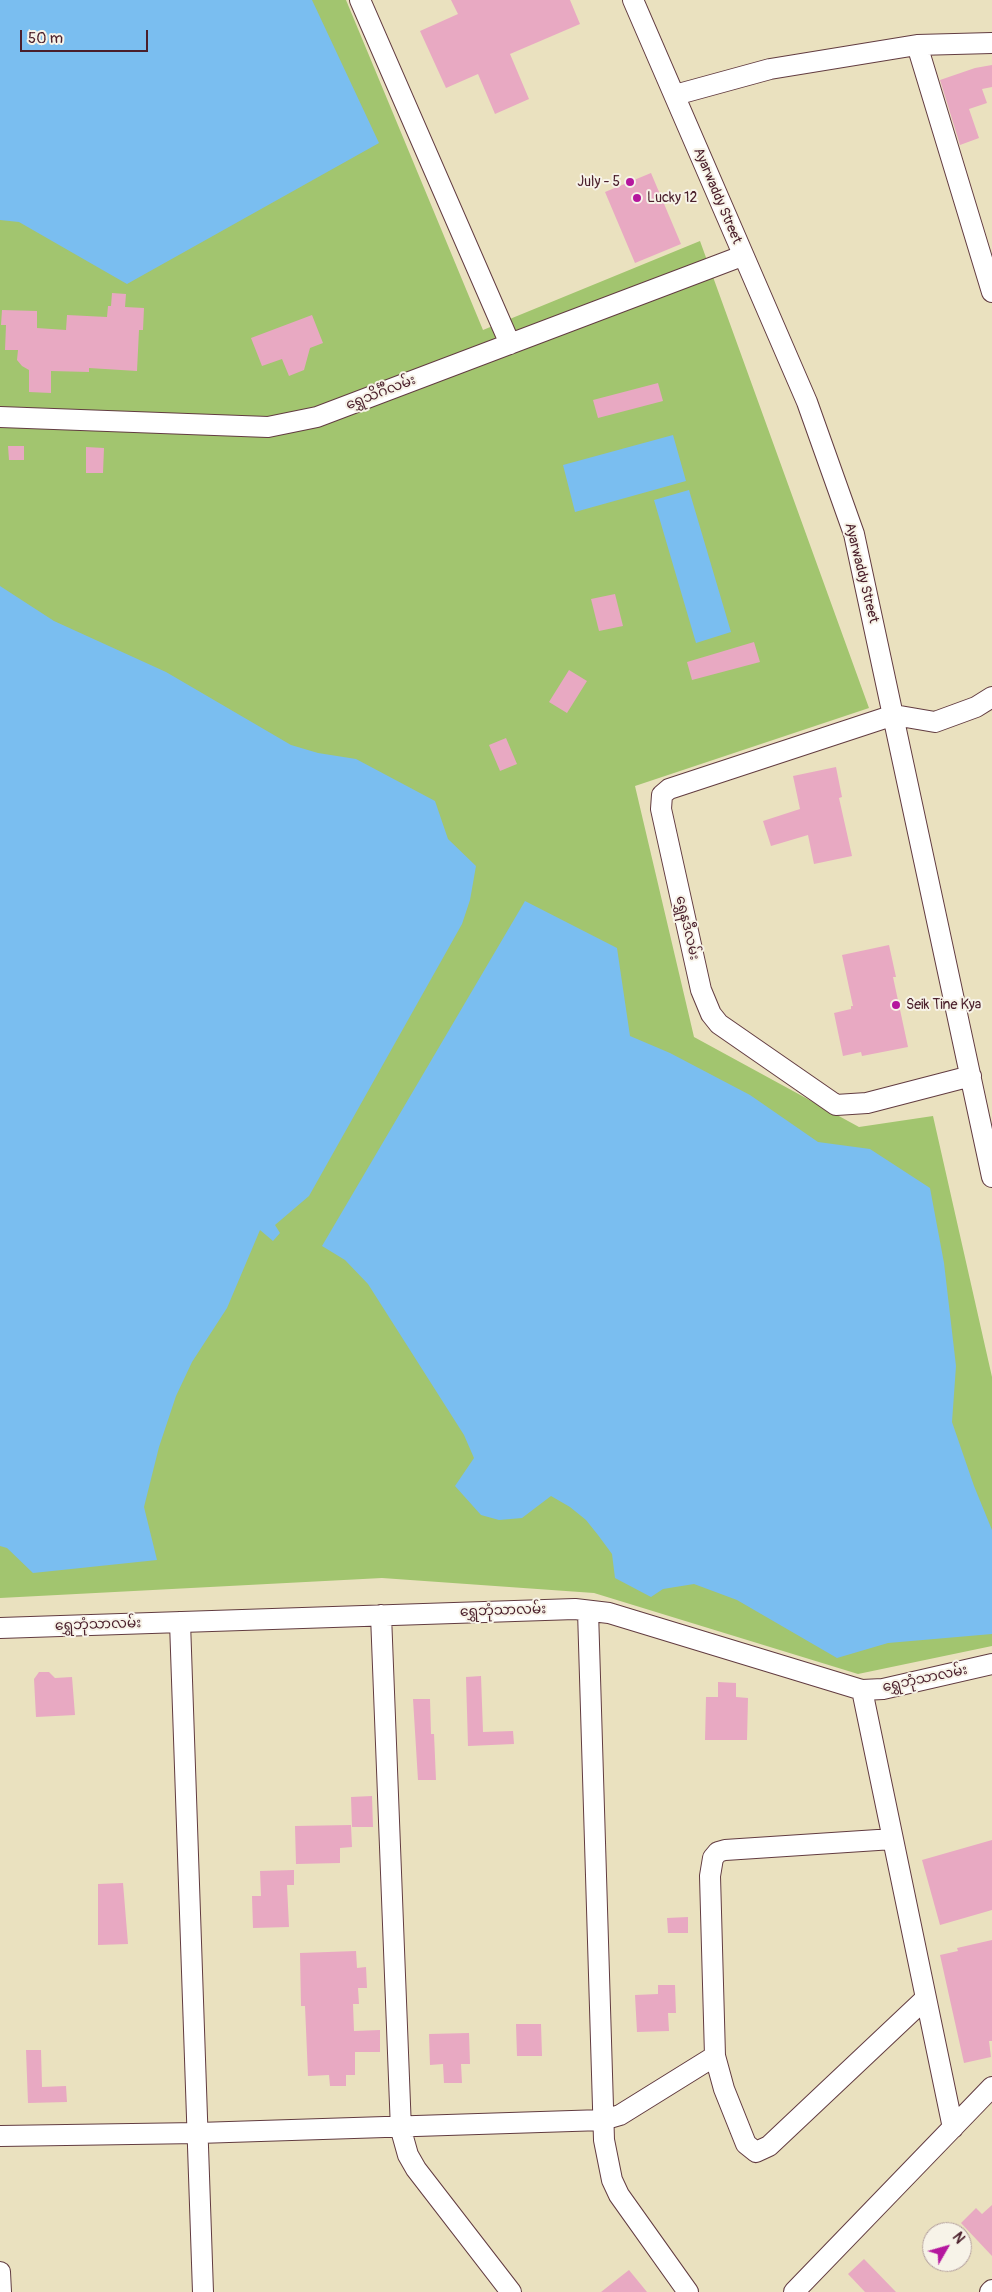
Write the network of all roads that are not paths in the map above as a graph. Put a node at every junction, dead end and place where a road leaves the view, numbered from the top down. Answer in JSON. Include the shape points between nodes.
{"nodes":[{"id":1,"x":360,"y":0,"type":"edge"},
{"id":2,"x":633,"y":0,"type":"edge"},
{"id":3,"x":992,"y":43,"type":"edge"},
{"id":4,"x":917,"y":45,"type":"junction"},
{"id":5,"x":675,"y":95,"type":"junction"},
{"id":6,"x":742,"y":256,"type":"junction"},
{"id":7,"x":992,"y":292,"type":"edge"},
{"id":8,"x":510,"y":344,"type":"junction"},
{"id":9,"x":0,"y":417,"type":"edge"},
{"id":10,"x":992,"y":697,"type":"edge"},
{"id":11,"x":894,"y":716,"type":"junction"},
{"id":12,"x":971,"y":1076,"type":"junction"},
{"id":13,"x":992,"y":1178,"type":"edge"},
{"id":14,"x":588,"y":1611,"type":"junction"},
{"id":15,"x":381,"y":1615,"type":"junction"},
{"id":16,"x":180,"y":1622,"type":"junction"},
{"id":17,"x":0,"y":1628,"type":"edge"},
{"id":18,"x":992,"y":1664,"type":"edge"},
{"id":19,"x":862,"y":1690,"type":"junction"},
{"id":20,"x":893,"y":1839,"type":"junction"},
{"id":21,"x":926,"y":1998,"type":"junction"},
{"id":22,"x":715,"y":2056,"type":"junction"},
{"id":23,"x":992,"y":2087,"type":"edge"},
{"id":24,"x":603,"y":2120,"type":"junction"},
{"id":25,"x":401,"y":2126,"type":"junction"},
{"id":26,"x":953,"y":2128,"type":"junction"},
{"id":27,"x":198,"y":2133,"type":"junction"},
{"id":28,"x":0,"y":2136,"type":"edge"},
{"id":29,"x":0,"y":2272,"type":"edge"},
{"id":30,"x":1,"y":2292,"type":"edge"},
{"id":31,"x":203,"y":2292,"type":"edge"},
{"id":32,"x":511,"y":2292,"type":"edge"},
{"id":33,"x":688,"y":2292,"type":"edge"},
{"id":34,"x":794,"y":2292,"type":"edge"}],
"edges":[{"from":1,"to":8,"type":"street"},
{"from":2,"to":5,"type":"street","name":"Ayarwaddy Street"},
{"from":3,"to":4,"type":"street"},
{"from":4,"to":5,"type":"street","via":[[770,69]]},
{"from":4,"to":7,"type":"street"},
{"from":5,"to":6,"type":"street","name":"Ayarwaddy Street"},
{"from":6,"to":8,"type":"street","name":"ရွှေသိင်္ဂီလမ်း"},
{"from":6,"to":11,"type":"street","name":"Ayarwaddy Street","via":[[806,402],[854,534]]},
{"from":8,"to":9,"type":"street","name":"ရွှေသိင်္ဂီလမ်း","via":[[317,417],[268,427]]},
{"from":10,"to":11,"type":"street","via":[[976,707],[935,722]]},
{"from":11,"to":12,"type":"street","name":"Ayarwaddy Street"},
{"from":11,"to":12,"type":"street","name":"ရွှေနဒီလမ်း","via":[[669,789],[662,795],[661,809],[701,990],[710,1014],[719,1024],[836,1105],[867,1102]]},
{"from":12,"to":13,"type":"street","name":"Ayarwaddy Street"},
{"from":14,"to":15,"type":"street","name":"ရွှေဘုံသာလမ်း","via":[[557,1609]]},
{"from":14,"to":19,"type":"street","name":"ရွှေဘုံသာလမ်း","via":[[610,1613]]},
{"from":14,"to":24,"type":"street"},
{"from":15,"to":16,"type":"street","name":"ရွှေဘုံသာလမ်း"},
{"from":15,"to":25,"type":"street"},
{"from":16,"to":17,"type":"street","name":"ရွှေဘုံသာလမ်း"},
{"from":16,"to":27,"type":"street"},
{"from":18,"to":19,"type":"street","name":"ရွှေဘုံသာလမ်း","via":[[883,1689]]},
{"from":19,"to":20,"type":"street"},
{"from":20,"to":21,"type":"street"},
{"from":20,"to":22,"type":"street","via":[[725,1850],[713,1858],[710,1876]]},
{"from":21,"to":22,"type":"street","via":[[762,2151],[756,2152],[746,2144]]},
{"from":21,"to":26,"type":"street"},
{"from":22,"to":24,"type":"street","via":[[620,2115]]},
{"from":23,"to":26,"type":"street"},
{"from":24,"to":25,"type":"street"},
{"from":24,"to":33,"type":"street","via":[[608,2164],[619,2195]]},
{"from":25,"to":27,"type":"street"},
{"from":25,"to":32,"type":"street","via":[[408,2155],[416,2169]]},
{"from":26,"to":34,"type":"street"},
{"from":27,"to":28,"type":"street"},
{"from":27,"to":31,"type":"street"},
{"from":29,"to":30,"type":"street"}]}
